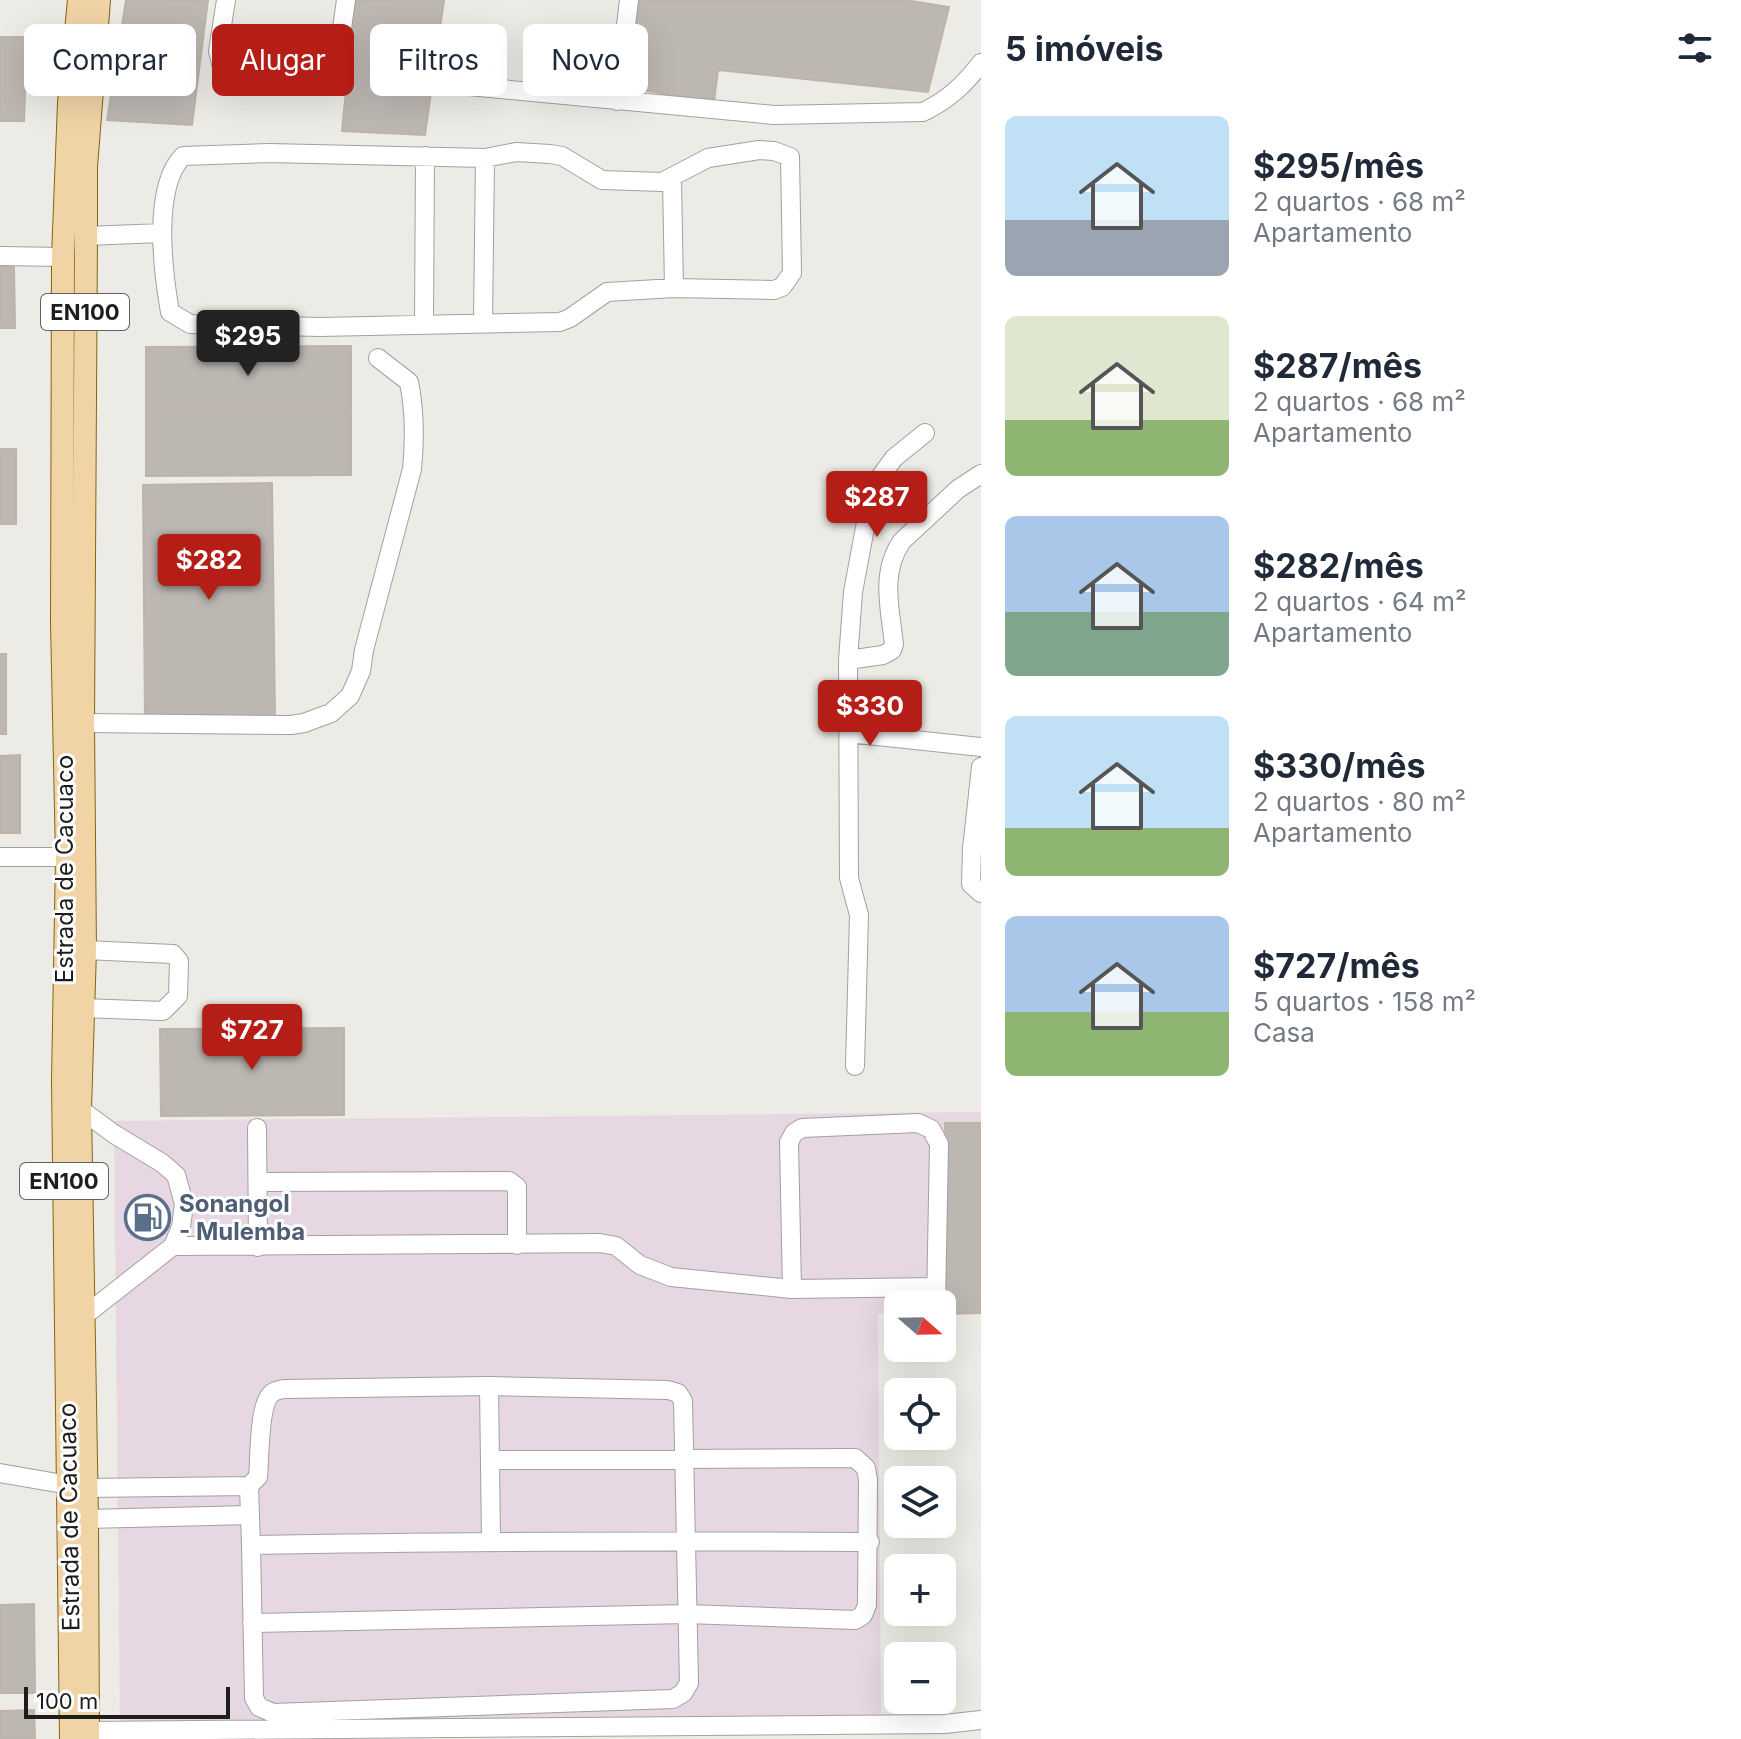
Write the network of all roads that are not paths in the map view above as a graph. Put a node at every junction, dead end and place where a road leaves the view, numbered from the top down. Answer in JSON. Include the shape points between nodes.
{"nodes":[{"id":1,"x":79,"y":0,"type":"edge"},
{"id":2,"x":99,"y":0,"type":"edge"},
{"id":3,"x":226,"y":0,"type":"edge"},
{"id":4,"x":346,"y":0,"type":"edge"},
{"id":5,"x":629,"y":0,"type":"edge"},
{"id":6,"x":981,"y":63,"type":"edge"},
{"id":7,"x":507,"y":90,"type":"edge"},
{"id":8,"x":617,"y":101,"type":"junction"},
{"id":9,"x":425,"y":156,"type":"junction"},
{"id":10,"x":485,"y":158,"type":"junction"},
{"id":11,"x":672,"y":179,"type":"junction"},
{"id":12,"x":162,"y":233,"type":"junction"},
{"id":13,"x":86,"y":236,"type":"junction"},
{"id":14,"x":0,"y":256,"type":"edge"},
{"id":15,"x":63,"y":257,"type":"junction"},
{"id":16,"x":674,"y":288,"type":"junction"},
{"id":17,"x":483,"y":323,"type":"junction"},
{"id":18,"x":424,"y":324,"type":"junction"},
{"id":19,"x":378,"y":358,"type":"dead end"},
{"id":20,"x":925,"y":433,"type":"dead end"},
{"id":21,"x":981,"y":474,"type":"edge"},
{"id":22,"x":848,"y":660,"type":"junction"},
{"id":23,"x":83,"y":723,"type":"junction"},
{"id":24,"x":849,"y":733,"type":"junction"},
{"id":25,"x":981,"y":747,"type":"edge"},
{"id":26,"x":981,"y":767,"type":"edge"},
{"id":27,"x":0,"y":857,"type":"edge"},
{"id":28,"x":67,"y":857,"type":"junction"},
{"id":29,"x":981,"y":893,"type":"edge"},
{"id":30,"x":85,"y":950,"type":"junction"},
{"id":31,"x":83,"y":1008,"type":"junction"},
{"id":32,"x":855,"y":1066,"type":"dead end"},
{"id":33,"x":80,"y":1109,"type":"junction"},
{"id":34,"x":257,"y":1128,"type":"dead end"},
{"id":35,"x":259,"y":1182,"type":"junction"},
{"id":36,"x":517,"y":1245,"type":"junction"},
{"id":37,"x":173,"y":1246,"type":"junction"},
{"id":38,"x":258,"y":1247,"type":"junction"},
{"id":39,"x":792,"y":1289,"type":"junction"},
{"id":40,"x":936,"y":1290,"type":"edge"},
{"id":41,"x":884,"y":1293,"type":"edge"},
{"id":42,"x":84,"y":1316,"type":"junction"},
{"id":43,"x":489,"y":1386,"type":"junction"},
{"id":44,"x":683,"y":1459,"type":"junction"},
{"id":45,"x":490,"y":1460,"type":"junction"},
{"id":46,"x":0,"y":1473,"type":"edge"},
{"id":47,"x":249,"y":1486,"type":"junction"},
{"id":48,"x":78,"y":1487,"type":"junction"},
{"id":49,"x":250,"y":1515,"type":"junction"},
{"id":50,"x":87,"y":1519,"type":"junction"},
{"id":51,"x":491,"y":1540,"type":"junction"},
{"id":52,"x":684,"y":1541,"type":"junction"},
{"id":53,"x":870,"y":1542,"type":"junction"},
{"id":54,"x":251,"y":1545,"type":"junction"},
{"id":55,"x":687,"y":1614,"type":"junction"},
{"id":56,"x":252,"y":1623,"type":"junction"},
{"id":57,"x":981,"y":1720,"type":"edge"},
{"id":58,"x":82,"y":1736,"type":"edge"}],
"edges":[{"from":1,"to":15,"type":"main road","name":"Estrada de Cacuaco","number":"EN100"},
{"from":2,"to":13,"type":"main road","name":"Estrada de Cacuaco","number":"EN100"},
{"from":3,"to":4,"type":"street","via":[[218,51],[223,71],[316,82],[336,70]]},
{"from":5,"to":8,"type":"street"},
{"from":6,"to":8,"type":"street","via":[[945,101],[923,112],[774,115]]},
{"from":7,"to":8,"type":"street"},
{"from":9,"to":10,"type":"street"},
{"from":9,"to":12,"type":"street","via":[[183,156],[169,182]]},
{"from":9,"to":18,"type":"street"},
{"from":10,"to":11,"type":"street","via":[[516,152],[550,154],[609,182]]},
{"from":10,"to":17,"type":"street"},
{"from":11,"to":16,"type":"street"},
{"from":11,"to":16,"type":"street","via":[[708,158],[759,150],[790,157],[788,281],[774,290]]},
{"from":12,"to":13,"type":"street"},
{"from":12,"to":18,"type":"street","via":[[170,312],[190,324]]},
{"from":13,"to":23,"type":"main road","name":"Estrada de Cacuaco","number":"EN100"},
{"from":14,"to":15,"type":"street"},
{"from":15,"to":28,"type":"main road","name":"Estrada de Cacuaco","number":"EN100"},
{"from":16,"to":17,"type":"street","via":[[607,292],[560,322]]},
{"from":17,"to":18,"type":"street"},
{"from":19,"to":23,"type":"street","via":[[409,382],[415,445],[361,671],[350,696],[331,713],[291,725]]},
{"from":20,"to":22,"type":"street","via":[[894,458],[873,492],[855,573]]},
{"from":21,"to":22,"type":"street","via":[[895,550],[888,578],[892,650]]},
{"from":22,"to":24,"type":"street"},
{"from":23,"to":30,"type":"main road","name":"Estrada de Cacuaco","number":"EN100"},
{"from":24,"to":25,"type":"street"},
{"from":24,"to":32,"type":"street","via":[[849,878],[860,934]]},
{"from":26,"to":29,"type":"street","via":[[971,884]]},
{"from":27,"to":28,"type":"street"},
{"from":28,"to":48,"type":"main road","name":"Estrada de Cacuaco","number":"EN100","via":[[63,1081]]},
{"from":30,"to":31,"type":"main road","name":"Estrada de Cacuaco","number":"EN100"},
{"from":30,"to":31,"type":"street","via":[[173,954],[179,961],[178,996],[163,1011]]},
{"from":31,"to":33,"type":"main road","name":"Estrada de Cacuaco","number":"EN100"},
{"from":33,"to":37,"type":"street","via":[[176,1175],[184,1204]]},
{"from":33,"to":42,"type":"main road","name":"Estrada de Cacuaco","number":"EN100"},
{"from":34,"to":35,"type":"street"},
{"from":35,"to":36,"type":"street","via":[[509,1181],[517,1187]]},
{"from":35,"to":38,"type":"street"},
{"from":36,"to":38,"type":"street"},
{"from":36,"to":39,"type":"street","via":[[600,1243],[616,1246],[640,1265],[671,1277]]},
{"from":37,"to":38,"type":"street"},
{"from":37,"to":42,"type":"street"},
{"from":39,"to":40,"type":"street","via":[[789,1142],[794,1133],[802,1128],[918,1123],[931,1129],[939,1144]]},
{"from":39,"to":41,"type":"street"},
{"from":42,"to":48,"type":"main road","name":"Estrada de Cacuaco","number":"EN100"},
{"from":43,"to":44,"type":"street","via":[[678,1393],[683,1401]]},
{"from":43,"to":45,"type":"street"},
{"from":43,"to":47,"type":"street","via":[[273,1392],[263,1415],[258,1477]]},
{"from":44,"to":45,"type":"street"},
{"from":44,"to":52,"type":"street"},
{"from":44,"to":53,"type":"street","via":[[855,1458],[866,1468]]},
{"from":45,"to":51,"type":"street"},
{"from":46,"to":48,"type":"street"},
{"from":47,"to":48,"type":"street"},
{"from":47,"to":49,"type":"street"},
{"from":48,"to":50,"type":"main road","name":"Estrada de Cacuaco","number":"EN100"},
{"from":48,"to":58,"type":"main road","name":"Estrada de Cacuaco","number":"EN100"},
{"from":49,"to":50,"type":"street"},
{"from":49,"to":54,"type":"street"},
{"from":50,"to":58,"type":"main road","name":"Estrada de Cacuaco","number":"EN100"},
{"from":51,"to":52,"type":"street"},
{"from":51,"to":54,"type":"street"},
{"from":52,"to":53,"type":"street"},
{"from":52,"to":55,"type":"street"},
{"from":53,"to":55,"type":"street","via":[[867,1605],[855,1620]]},
{"from":54,"to":56,"type":"street"},
{"from":55,"to":56,"type":"street"},
{"from":55,"to":56,"type":"street","via":[[689,1683],[673,1699],[273,1713],[254,1698]]},
{"from":57,"to":58,"type":"street"}]}
